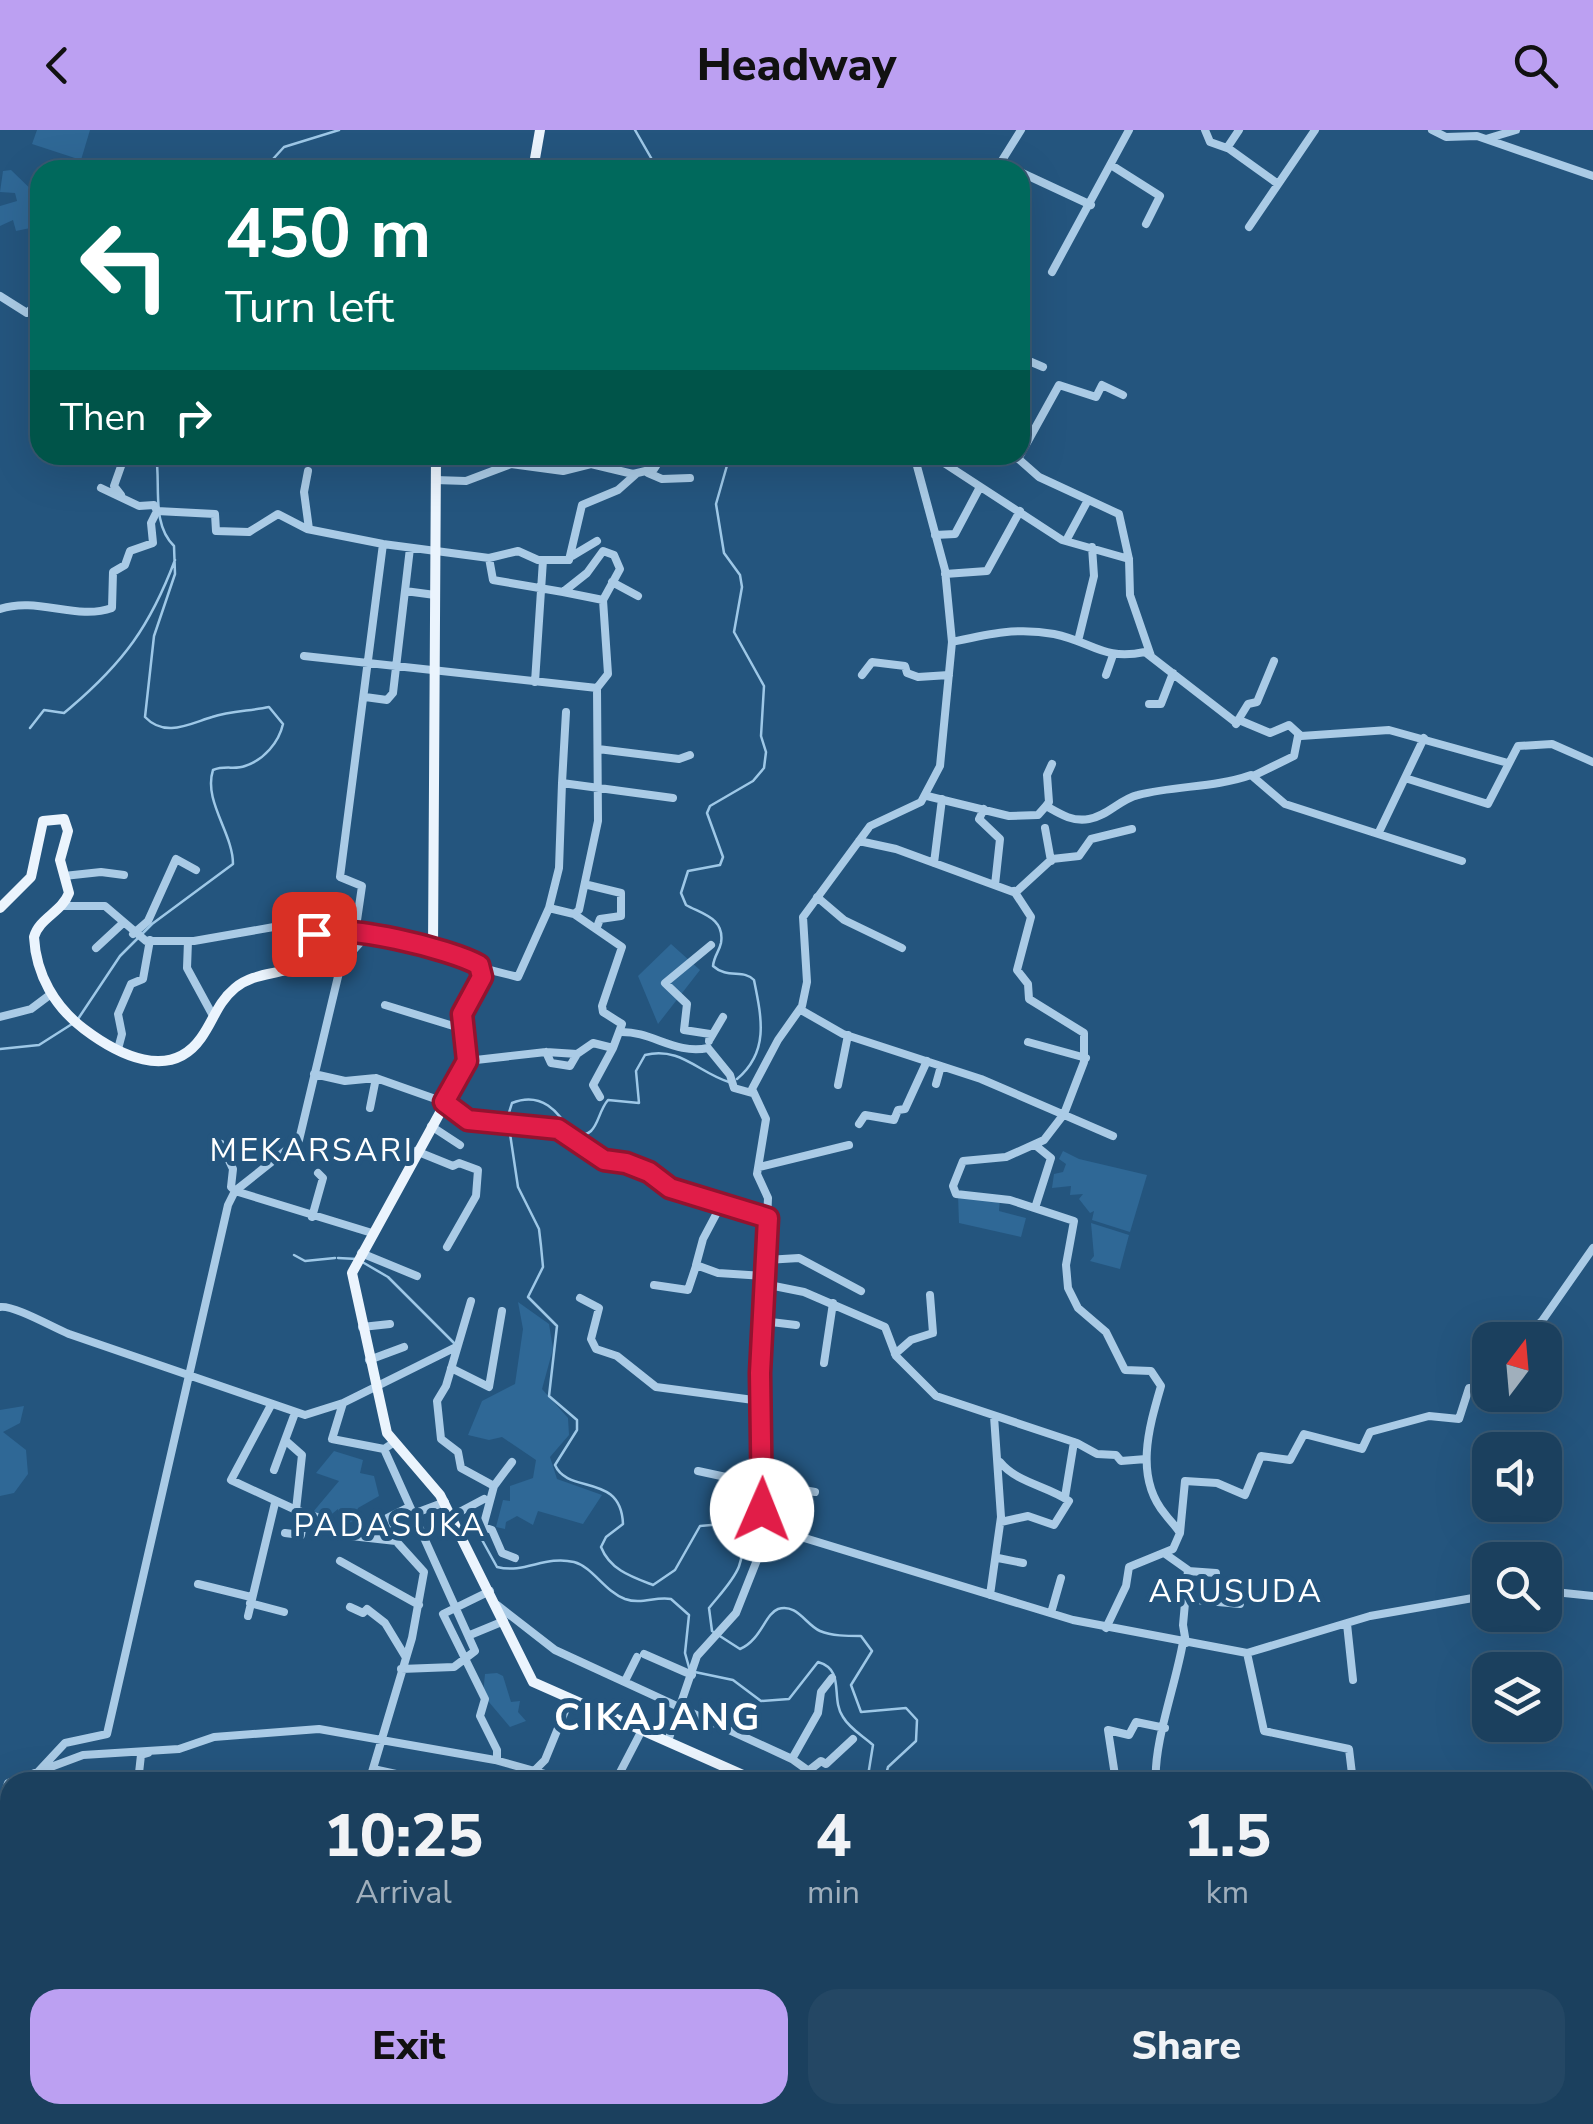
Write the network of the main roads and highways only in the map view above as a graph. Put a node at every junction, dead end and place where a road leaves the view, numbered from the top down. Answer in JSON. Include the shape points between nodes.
{"nodes":[{"id":1,"x":540,"y":130,"type":"edge"},
{"id":2,"x":535,"y":160,"type":"edge"},
{"id":3,"x":435,"y":465,"type":"edge"},
{"id":4,"x":0,"y":908,"type":"edge"},
{"id":5,"x":433,"y":949,"type":"junction"},
{"id":6,"x":737,"y":1772,"type":"edge"}],
"edges":[{"from":1,"to":2,"type":"main road"},
{"from":3,"to":5,"type":"main road"},
{"from":4,"to":5,"type":"main road","via":[[30,877],[43,821],[68,824],[60,854],[69,893],[34,937],[50,994],[82,1027],[151,1063],[200,1040],[212,1014],[248,979],[286,970],[325,929]]},
{"from":5,"to":6,"type":"main road","via":[[482,968],[462,1014],[467,1061],[352,1279],[388,1446],[445,1502],[533,1682]]}]}
